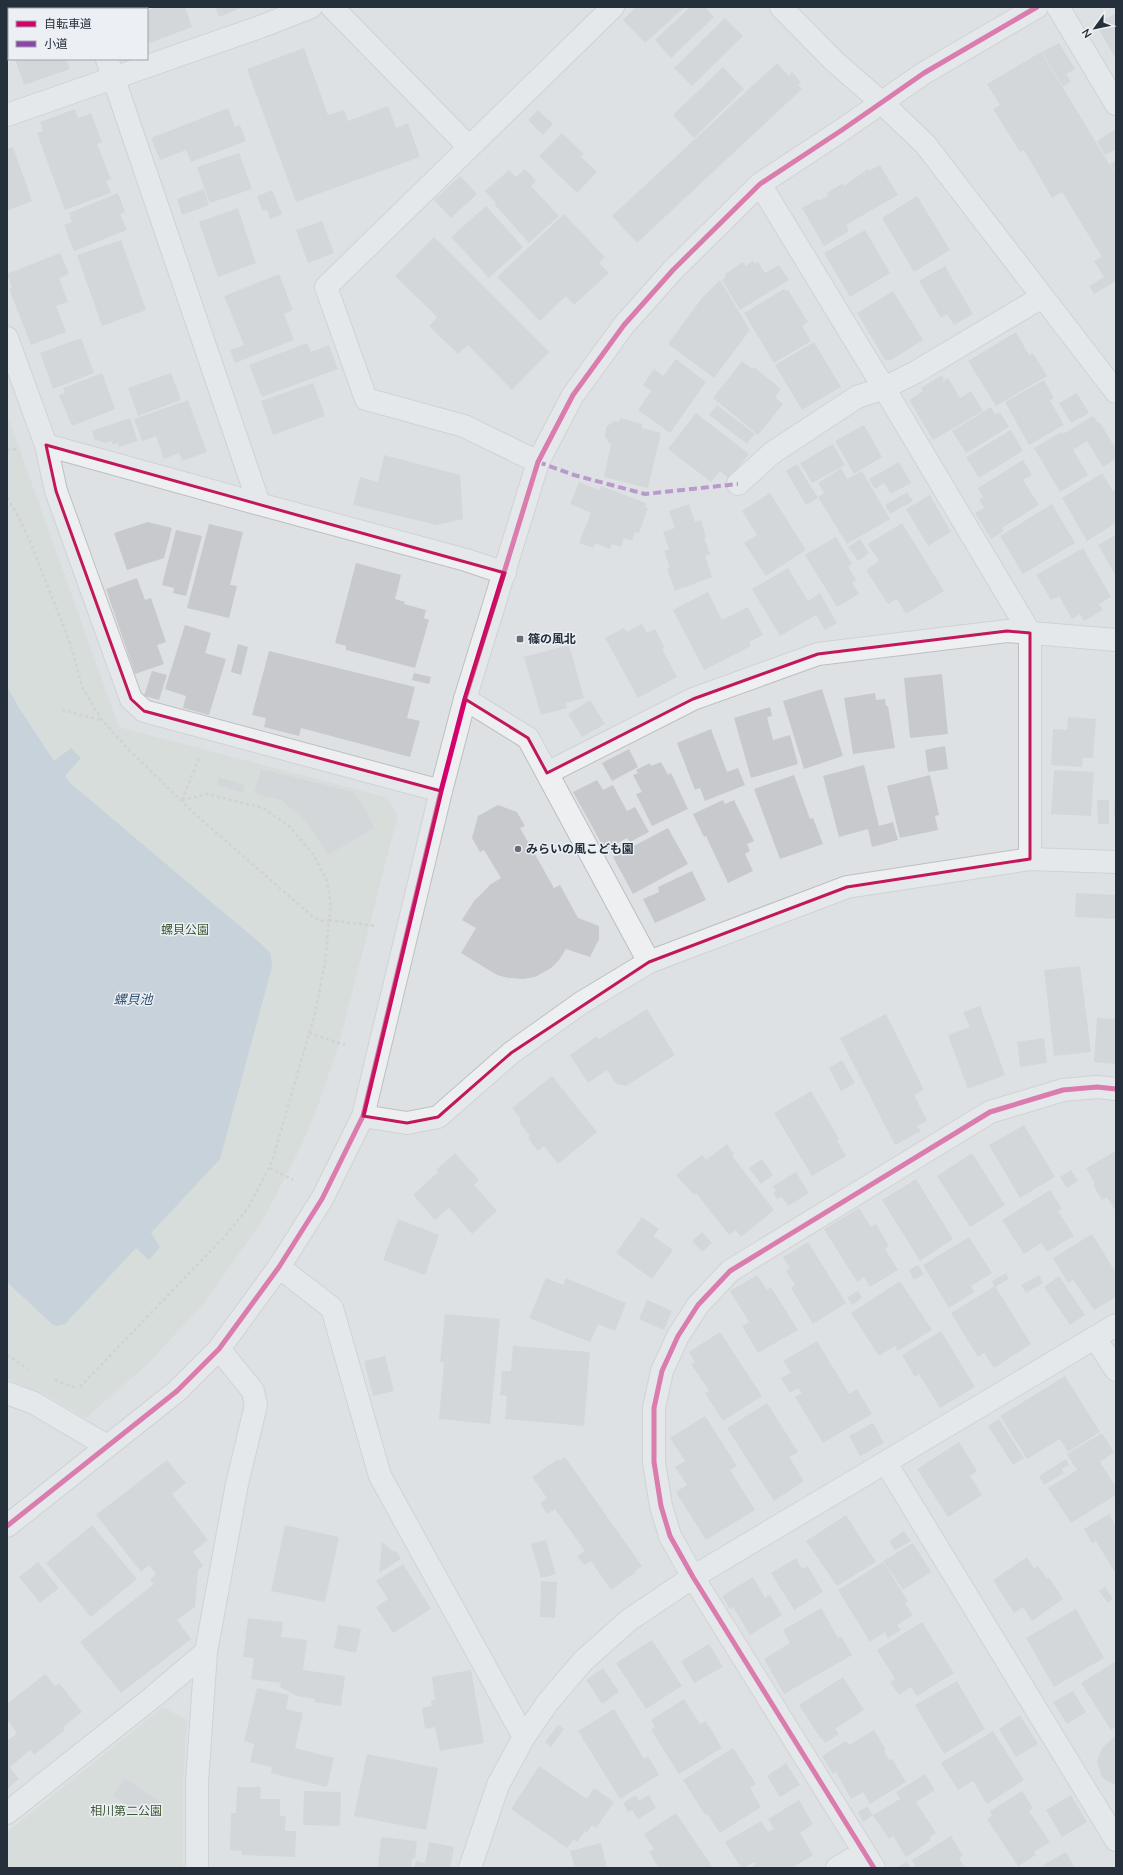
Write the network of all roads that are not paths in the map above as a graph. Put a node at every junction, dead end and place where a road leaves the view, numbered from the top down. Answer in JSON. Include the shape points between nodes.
{"nodes":[{"id":1,"x":311,"y":7,"type":"edge"},
{"id":2,"x":332,"y":7,"type":"edge"},
{"id":3,"x":613,"y":7,"type":"edge"},
{"id":4,"x":781,"y":7,"type":"edge"},
{"id":5,"x":1037,"y":7,"type":"edge"},
{"id":6,"x":1058,"y":7,"type":"edge"},
{"id":7,"x":148,"y":58,"type":"edge"},
{"id":8,"x":139,"y":60,"type":"edge"},
{"id":9,"x":110,"y":68,"type":"edge"},
{"id":10,"x":881,"y":102,"type":"junction"},
{"id":11,"x":1116,"y":104,"type":"edge"},
{"id":12,"x":7,"y":115,"type":"edge"},
{"id":13,"x":468,"y":146,"type":"junction"},
{"id":14,"x":760,"y":184,"type":"junction"},
{"id":15,"x":1042,"y":297,"type":"junction"},
{"id":16,"x":7,"y":338,"type":"edge"},
{"id":17,"x":884,"y":388,"type":"junction"},
{"id":18,"x":1116,"y":392,"type":"edge"},
{"id":19,"x":46,"y":445,"type":"junction"},
{"id":20,"x":538,"y":462,"type":"junction"},
{"id":21,"x":738,"y":484,"type":"dead end"},
{"id":22,"x":259,"y":504,"type":"junction"},
{"id":23,"x":505,"y":573,"type":"junction"},
{"id":24,"x":1030,"y":633,"type":"junction"},
{"id":25,"x":1116,"y":640,"type":"edge"},
{"id":26,"x":465,"y":699,"type":"junction"},
{"id":27,"x":547,"y":773,"type":"junction"},
{"id":28,"x":441,"y":791,"type":"junction"},
{"id":29,"x":1030,"y":859,"type":"junction"},
{"id":30,"x":1116,"y":862,"type":"edge"},
{"id":31,"x":649,"y":962,"type":"junction"},
{"id":32,"x":1116,"y":1089,"type":"edge"},
{"id":33,"x":363,"y":1116,"type":"junction"},
{"id":34,"x":279,"y":1267,"type":"junction"},
{"id":35,"x":1116,"y":1325,"type":"edge"},
{"id":36,"x":1096,"y":1338,"type":"junction"},
{"id":37,"x":219,"y":1349,"type":"junction"},
{"id":38,"x":1116,"y":1370,"type":"edge"},
{"id":39,"x":7,"y":1393,"type":"edge"},
{"id":40,"x":107,"y":1446,"type":"junction"},
{"id":41,"x":886,"y":1463,"type":"junction"},
{"id":42,"x":7,"y":1526,"type":"edge"},
{"id":43,"x":693,"y":1577,"type":"junction"},
{"id":44,"x":206,"y":1652,"type":"junction"},
{"id":45,"x":524,"y":1737,"type":"junction"},
{"id":46,"x":7,"y":1813,"type":"edge"},
{"id":47,"x":1116,"y":1840,"type":"edge"},
{"id":48,"x":869,"y":1860,"type":"edge"},
{"id":49,"x":198,"y":1868,"type":"edge"},
{"id":50,"x":470,"y":1868,"type":"edge"},
{"id":51,"x":837,"y":1868,"type":"edge"}],
"edges":[{"from":1,"to":7,"type":"street","via":[[260,27]]},
{"from":2,"to":13,"type":"street"},
{"from":3,"to":13,"type":"street"},
{"from":4,"to":10,"type":"street","via":[[834,61]]},
{"from":5,"to":10,"type":"street","via":[[924,73]]},
{"from":6,"to":11,"type":"street"},
{"from":8,"to":9,"type":"street"},
{"from":9,"to":12,"type":"street"},
{"from":9,"to":22,"type":"street"},
{"from":10,"to":14,"type":"street"},
{"from":10,"to":15,"type":"street","via":[[925,144]]},
{"from":13,"to":20,"type":"street","via":[[326,286],[366,399],[464,426]]},
{"from":14,"to":17,"type":"street"},
{"from":14,"to":20,"type":"street","via":[[673,270],[624,325],[573,395]]},
{"from":15,"to":17,"type":"street","via":[[916,372]]},
{"from":15,"to":18,"type":"street"},
{"from":16,"to":19,"type":"street"},
{"from":17,"to":21,"type":"street","via":[[857,397],[772,453]]},
{"from":17,"to":24,"type":"street"},
{"from":19,"to":22,"type":"street"},
{"from":19,"to":28,"type":"street","via":[[56,491],[130,699],[144,711]]},
{"from":20,"to":23,"type":"street"},
{"from":22,"to":23,"type":"street"},
{"from":23,"to":26,"type":"street"},
{"from":24,"to":25,"type":"street"},
{"from":24,"to":27,"type":"street","via":[[1007,631],[818,654],[693,699]]},
{"from":24,"to":29,"type":"street"},
{"from":26,"to":27,"type":"street","via":[[528,738]]},
{"from":26,"to":28,"type":"street"},
{"from":27,"to":31,"type":"street"},
{"from":28,"to":33,"type":"street"},
{"from":29,"to":30,"type":"street"},
{"from":29,"to":31,"type":"street","via":[[847,887]]},
{"from":31,"to":33,"type":"street","via":[[581,1003],[511,1053],[438,1117],[407,1123]]},
{"from":32,"to":43,"type":"street","via":[[1097,1087],[1063,1090],[990,1112],[730,1271],[698,1305],[678,1336],[662,1371],[654,1408],[654,1462],[661,1506],[670,1536]]},
{"from":33,"to":34,"type":"street","via":[[322,1199]]},
{"from":34,"to":37,"type":"street"},
{"from":34,"to":45,"type":"street","via":[[332,1308],[380,1476]]},
{"from":35,"to":36,"type":"street"},
{"from":36,"to":38,"type":"street"},
{"from":36,"to":41,"type":"street"},
{"from":37,"to":40,"type":"street","via":[[177,1392]]},
{"from":37,"to":44,"type":"street","via":[[253,1391],[256,1405],[237,1484]]},
{"from":39,"to":40,"type":"street","via":[[34,1403]]},
{"from":40,"to":42,"type":"street"},
{"from":41,"to":43,"type":"street"},
{"from":41,"to":47,"type":"street"},
{"from":43,"to":45,"type":"street","via":[[629,1620],[583,1661],[548,1702]]},
{"from":43,"to":48,"type":"street"},
{"from":44,"to":46,"type":"street"},
{"from":44,"to":49,"type":"street","via":[[197,1782]]},
{"from":45,"to":50,"type":"street","via":[[498,1785]]},
{"from":48,"to":51,"type":"street"}]}
